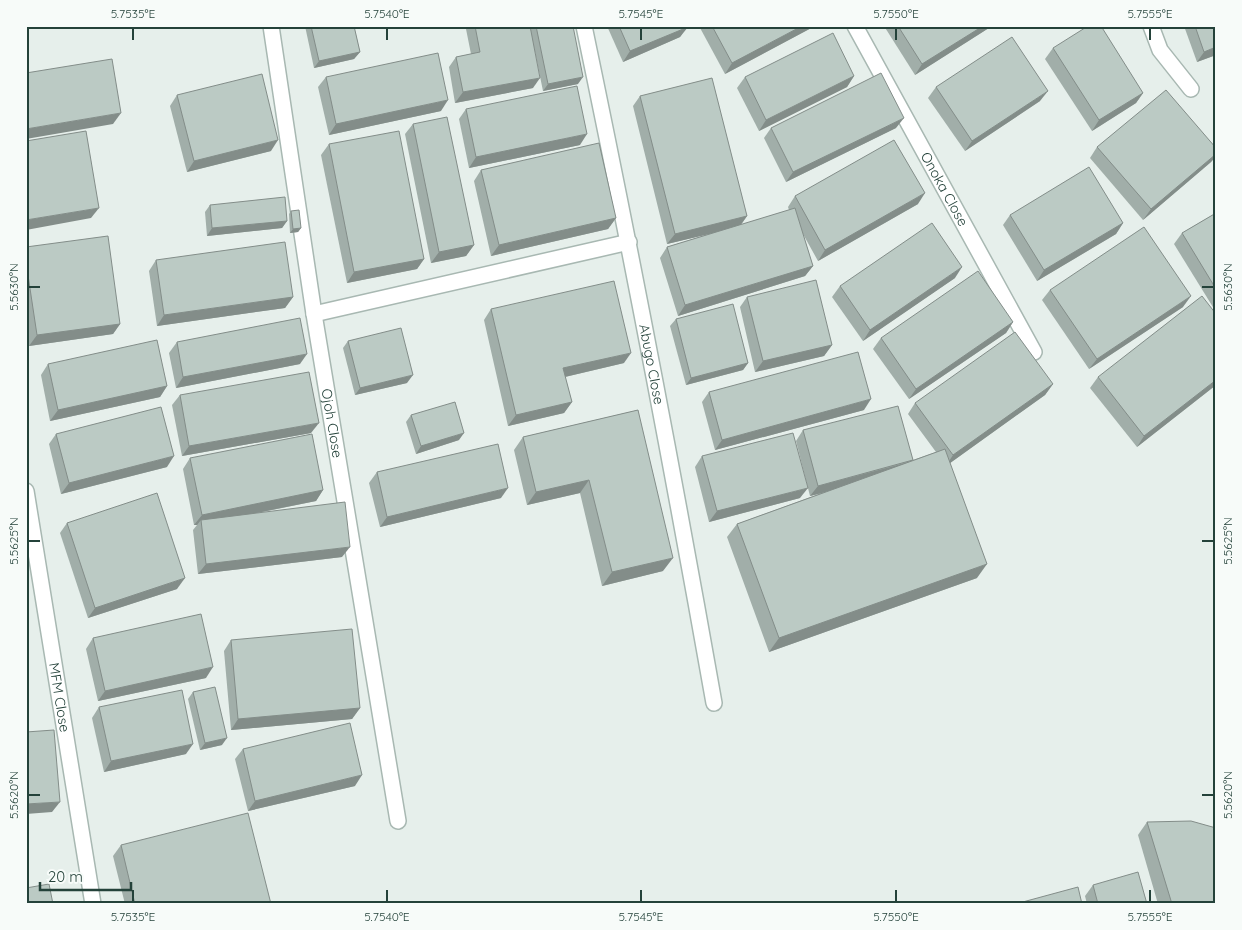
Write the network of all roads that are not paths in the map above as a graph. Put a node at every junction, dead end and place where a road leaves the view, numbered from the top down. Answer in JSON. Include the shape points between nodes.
{"nodes":[{"id":1,"x":271,"y":26,"type":"edge"},
{"id":2,"x":584,"y":26,"type":"edge"},
{"id":3,"x":855,"y":26,"type":"edge"},
{"id":4,"x":1151,"y":26,"type":"edge"},
{"id":5,"x":1192,"y":89,"type":"dead end"},
{"id":6,"x":629,"y":242,"type":"junction"},
{"id":7,"x":314,"y":314,"type":"junction"},
{"id":8,"x":1034,"y":352,"type":"dead end"},
{"id":9,"x":26,"y":491,"type":"edge"},
{"id":10,"x":714,"y":704,"type":"dead end"},
{"id":11,"x":398,"y":821,"type":"dead end"},
{"id":12,"x":94,"y":904,"type":"edge"}],
"edges":[{"from":1,"to":7,"type":"street","name":"Ojoh Close"},
{"from":2,"to":6,"type":"street","name":"Abugo Close"},
{"from":3,"to":8,"type":"street","name":"Onoka Close"},
{"from":4,"to":5,"type":"street","via":[[1160,50]]},
{"from":6,"to":7,"type":"street"},
{"from":6,"to":10,"type":"street","name":"Abugo Close"},
{"from":7,"to":11,"type":"street","name":"Ojoh Close"},
{"from":9,"to":12,"type":"street","name":"MFM Close"}]}
